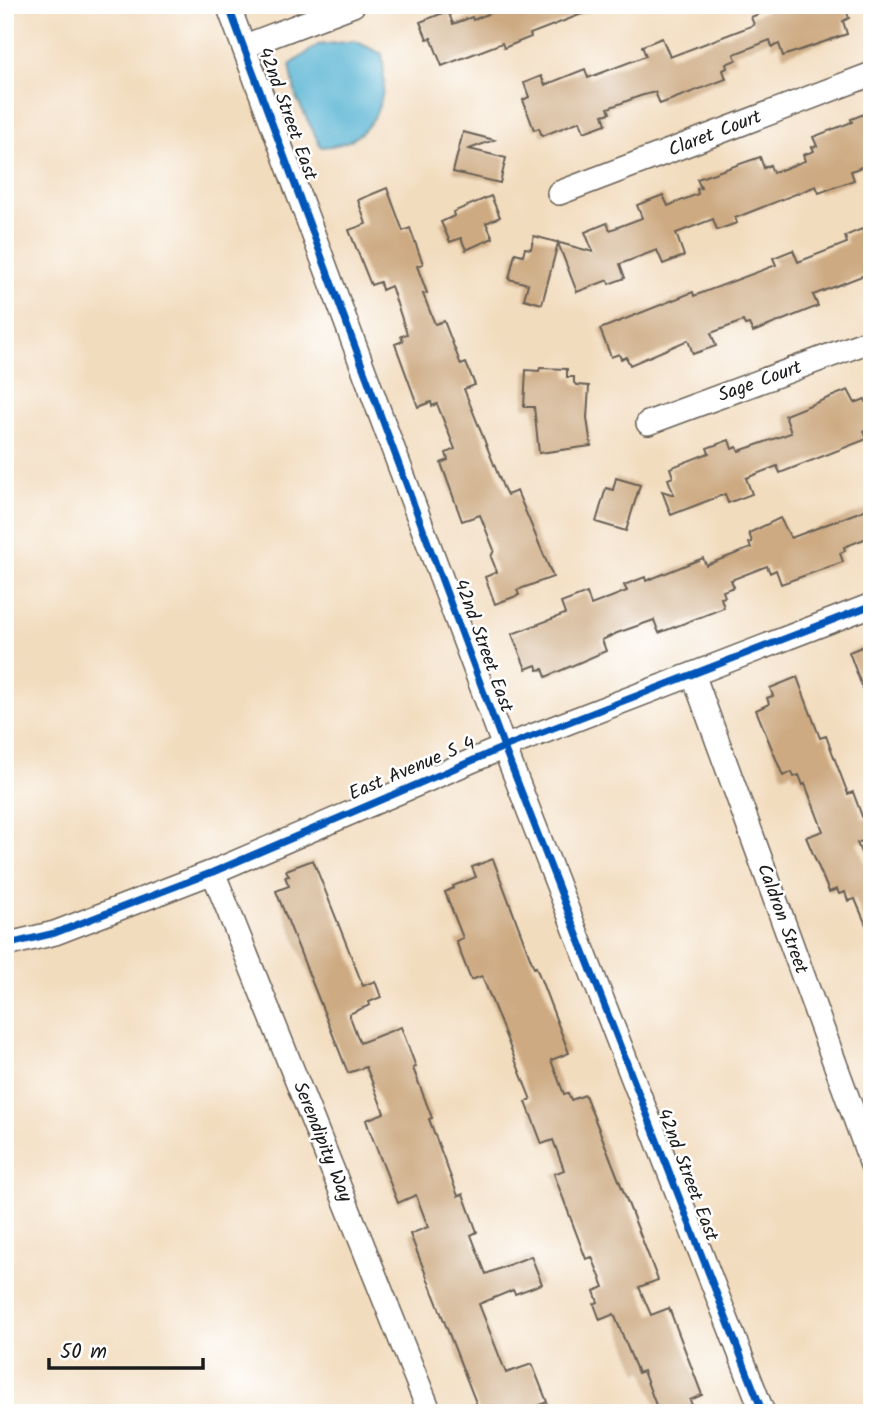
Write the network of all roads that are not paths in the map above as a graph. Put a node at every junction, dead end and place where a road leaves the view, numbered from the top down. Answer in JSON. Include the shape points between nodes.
{"nodes":[{"id":1,"x":228,"y":5,"type":"edge"},
{"id":2,"x":353,"y":5,"type":"edge"},
{"id":3,"x":245,"y":46,"type":"junction"},
{"id":4,"x":872,"y":74,"type":"edge"},
{"id":5,"x":559,"y":193,"type":"dead end"},
{"id":6,"x":872,"y":340,"type":"edge"},
{"id":7,"x":648,"y":423,"type":"dead end"},
{"id":8,"x":872,"y":606,"type":"edge"},
{"id":9,"x":693,"y":674,"type":"junction"},
{"id":10,"x":503,"y":747,"type":"junction"},
{"id":11,"x":213,"y":872,"type":"junction"},
{"id":12,"x":5,"y":946,"type":"edge"},
{"id":13,"x":872,"y":1165,"type":"edge"},
{"id":14,"x":430,"y":1413,"type":"edge"},
{"id":15,"x":763,"y":1413,"type":"edge"}],
"edges":[{"from":1,"to":3,"type":"street","name":"42nd Street East"},
{"from":2,"to":3,"type":"street"},
{"from":3,"to":10,"type":"street","name":"42nd Street East"},
{"from":4,"to":5,"type":"street","name":"Claret Court"},
{"from":6,"to":7,"type":"street","name":"Sage Court"},
{"from":8,"to":9,"type":"street","name":"East Avenue S 4"},
{"from":9,"to":10,"type":"street","name":"East Avenue S 4"},
{"from":9,"to":13,"type":"street","name":"Caldron Street"},
{"from":10,"to":11,"type":"street","name":"East Avenue S 4"},
{"from":10,"to":15,"type":"street","name":"42nd Street East"},
{"from":11,"to":12,"type":"street","name":"East Avenue S 4","via":[[55,933]]},
{"from":11,"to":14,"type":"street","name":"Serendipity Way"}]}
